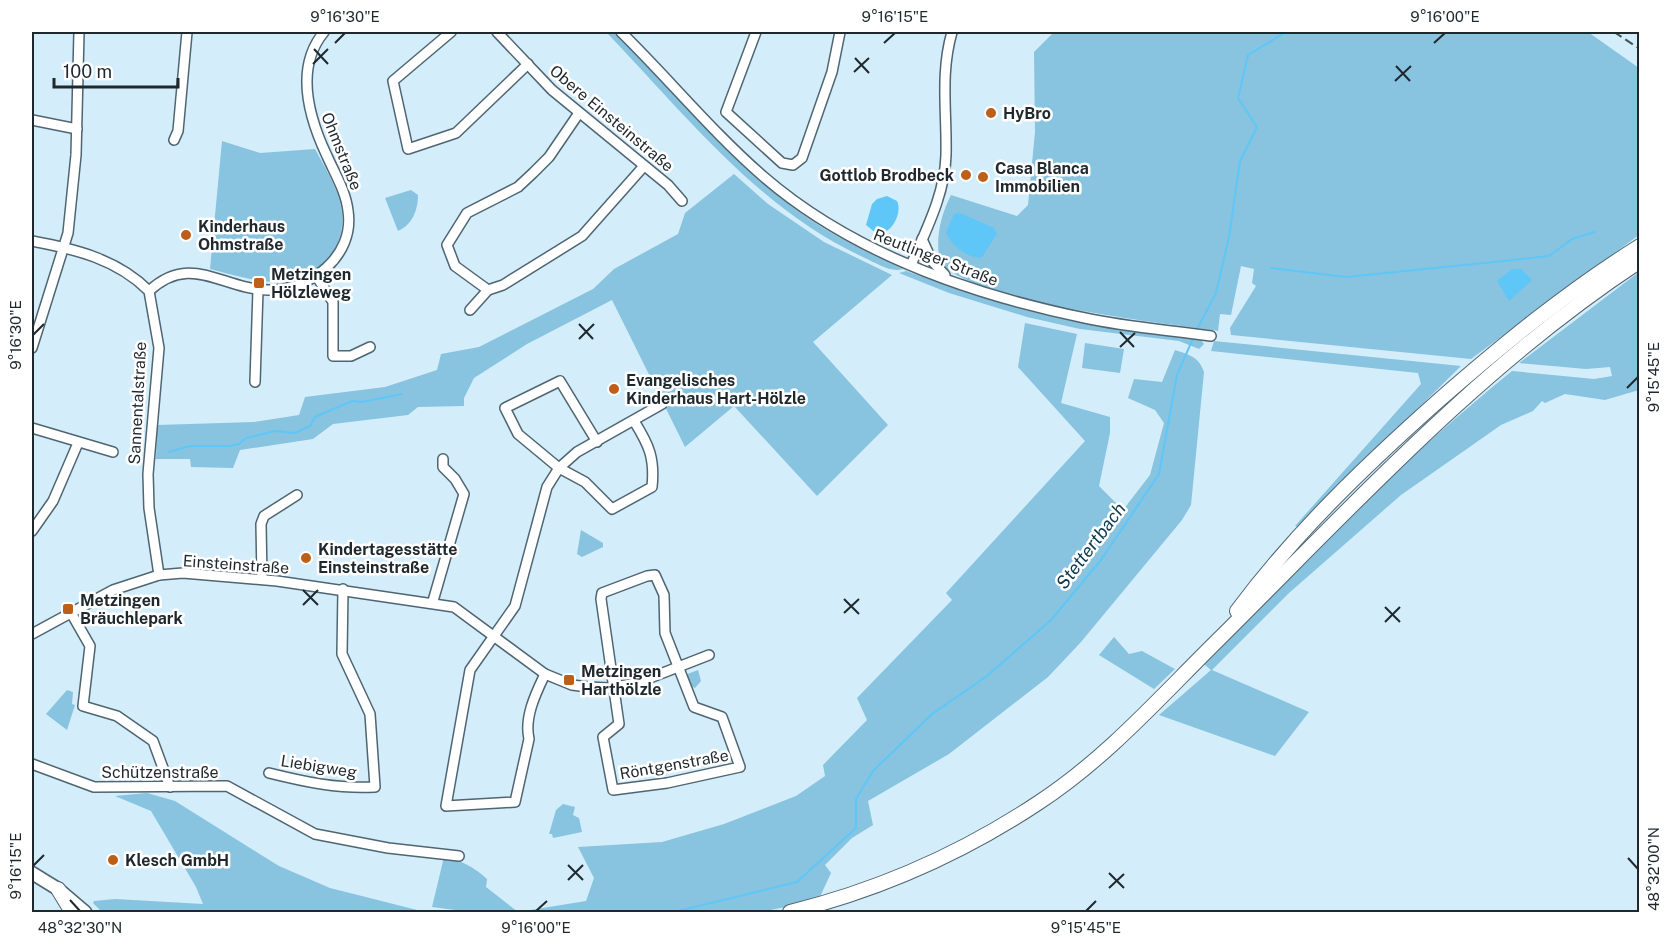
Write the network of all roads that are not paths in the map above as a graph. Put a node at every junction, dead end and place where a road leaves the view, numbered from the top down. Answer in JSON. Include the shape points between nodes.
{"nodes":[{"id":1,"x":80,"y":32,"type":"edge"},
{"id":2,"x":187,"y":32,"type":"edge"},
{"id":3,"x":324,"y":32,"type":"edge"},
{"id":4,"x":451,"y":32,"type":"edge"},
{"id":5,"x":497,"y":32,"type":"edge"},
{"id":6,"x":621,"y":32,"type":"edge"},
{"id":7,"x":756,"y":32,"type":"edge"},
{"id":8,"x":840,"y":32,"type":"edge"},
{"id":9,"x":952,"y":32,"type":"edge"},
{"id":10,"x":528,"y":64,"type":"junction"},
{"id":11,"x":579,"y":113,"type":"junction"},
{"id":12,"x":32,"y":120,"type":"edge"},
{"id":13,"x":77,"y":129,"type":"junction"},
{"id":14,"x":174,"y":140,"type":"dead end"},
{"id":15,"x":644,"y":166,"type":"junction"},
{"id":16,"x":682,"y":201,"type":"dead end"},
{"id":17,"x":922,"y":239,"type":"junction"},
{"id":18,"x":32,"y":241,"type":"edge"},
{"id":19,"x":1640,"y":246,"type":"edge"},
{"id":20,"x":63,"y":247,"type":"junction"},
{"id":21,"x":1640,"y":261,"type":"edge"},
{"id":22,"x":911,"y":265,"type":"junction"},
{"id":23,"x":317,"y":277,"type":"junction"},
{"id":24,"x":952,"y":280,"type":"junction"},
{"id":25,"x":258,"y":290,"type":"junction"},
{"id":26,"x":488,"y":290,"type":"junction"},
{"id":27,"x":149,"y":291,"type":"junction"},
{"id":28,"x":470,"y":310,"type":"dead end"},
{"id":29,"x":1211,"y":336,"type":"dead end"},
{"id":30,"x":370,"y":347,"type":"dead end"},
{"id":31,"x":32,"y":348,"type":"edge"},
{"id":32,"x":255,"y":382,"type":"dead end"},
{"id":33,"x":662,"y":404,"type":"dead end"},
{"id":34,"x":634,"y":421,"type":"junction"},
{"id":35,"x":32,"y":428,"type":"edge"},
{"id":36,"x":597,"y":442,"type":"junction"},
{"id":37,"x":78,"y":443,"type":"junction"},
{"id":38,"x":113,"y":452,"type":"dead end"},
{"id":39,"x":443,"y":459,"type":"dead end"},
{"id":40,"x":559,"y":468,"type":"junction"},
{"id":41,"x":297,"y":495,"type":"dead end"},
{"id":42,"x":32,"y":531,"type":"edge"},
{"id":43,"x":159,"y":575,"type":"junction"},
{"id":44,"x":262,"y":579,"type":"junction"},
{"id":45,"x":343,"y":589,"type":"junction"},
{"id":46,"x":433,"y":601,"type":"junction"},
{"id":47,"x":70,"y":611,"type":"junction"},
{"id":48,"x":32,"y":634,"type":"edge"},
{"id":49,"x":495,"y":637,"type":"junction"},
{"id":50,"x":1215,"y":642,"type":"junction"},
{"id":51,"x":709,"y":655,"type":"dead end"},
{"id":52,"x":678,"y":667,"type":"junction"},
{"id":53,"x":545,"y":674,"type":"junction"},
{"id":54,"x":614,"y":687,"type":"junction"},
{"id":55,"x":32,"y":764,"type":"edge"},
{"id":56,"x":269,"y":773,"type":"dead end"},
{"id":57,"x":170,"y":787,"type":"junction"},
{"id":58,"x":459,"y":856,"type":"dead end"},
{"id":59,"x":32,"y":873,"type":"edge"},
{"id":60,"x":58,"y":889,"type":"junction"},
{"id":61,"x":72,"y":912,"type":"edge"},
{"id":62,"x":85,"y":912,"type":"edge"},
{"id":63,"x":790,"y":912,"type":"edge"}],
"edges":[{"from":1,"to":13,"type":"street"},
{"from":2,"to":14,"type":"street"},
{"from":3,"to":23,"type":"street","name":"Ohmstraße","via":[[309,60],[308,100],[349,214],[343,246]]},
{"from":4,"to":10,"type":"street","via":[[393,81],[408,149],[456,133]]},
{"from":5,"to":10,"type":"street","name":"Obere Einsteinstraße"},
{"from":6,"to":22,"type":"street","name":"Reutlinger Straße","via":[[773,185],[864,246]]},
{"from":7,"to":8,"type":"street","via":[[726,112],[782,164],[793,165],[802,158],[832,72]]},
{"from":9,"to":17,"type":"street","via":[[944,69],[944,176]]},
{"from":10,"to":11,"type":"street","name":"Obere Einsteinstraße"},
{"from":11,"to":15,"type":"street","name":"Obere Einsteinstraße"},
{"from":11,"to":26,"type":"street","via":[[549,157],[518,188],[467,213],[447,245],[455,266]]},
{"from":12,"to":13,"type":"street"},
{"from":13,"to":20,"type":"street","via":[[68,233]]},
{"from":15,"to":16,"type":"street","name":"Obere Einsteinstraße"},
{"from":15,"to":26,"type":"street","via":[[582,236],[503,285]]},
{"from":17,"to":22,"type":"street"},
{"from":17,"to":24,"type":"street","via":[[932,261]]},
{"from":18,"to":20,"type":"street"},
{"from":19,"to":50,"type":"highway","via":[[1562,299],[1500,348],[1391,443],[1313,520],[1263,577]]},
{"from":20,"to":27,"type":"street","via":[[122,269]]},
{"from":20,"to":31,"type":"street"},
{"from":21,"to":50,"type":"highway","via":[[1575,306],[1487,376],[1387,468]]},
{"from":22,"to":24,"type":"street","name":"Reutlinger Straße"},
{"from":23,"to":25,"type":"street","name":"Ohmstraße","via":[[289,288]]},
{"from":23,"to":30,"type":"street","via":[[333,302],[333,356],[351,356]]},
{"from":24,"to":29,"type":"street","name":"Reutlinger Straße","via":[[1004,299],[1077,317]]},
{"from":25,"to":27,"type":"street","name":"Ohmstraße","via":[[185,272],[163,278]]},
{"from":25,"to":32,"type":"street"},
{"from":26,"to":28,"type":"street"},
{"from":27,"to":43,"type":"street","name":"Sannentalstraße","via":[[159,348],[148,474]]},
{"from":33,"to":34,"type":"street"},
{"from":34,"to":36,"type":"street"},
{"from":34,"to":40,"type":"street","via":[[650,447],[653,471],[652,487],[635,498],[612,509],[585,482]]},
{"from":35,"to":37,"type":"street"},
{"from":36,"to":40,"type":"street","via":[[577,452]]},
{"from":36,"to":40,"type":"street","via":[[560,381],[505,408],[518,434]]},
{"from":37,"to":38,"type":"street"},
{"from":37,"to":42,"type":"street","via":[[53,501]]},
{"from":39,"to":46,"type":"street","via":[[443,467],[464,494]]},
{"from":40,"to":49,"type":"street","via":[[544,495],[515,606]]},
{"from":41,"to":44,"type":"street","via":[[264,516]]},
{"from":43,"to":44,"type":"street","name":"Einsteinstraße"},
{"from":43,"to":47,"type":"street","name":"Einsteinstraße","via":[[113,590]]},
{"from":44,"to":45,"type":"street","name":"Einsteinstraße"},
{"from":45,"to":46,"type":"street","name":"Einsteinstraße"},
{"from":45,"to":56,"type":"street","name":"Liebigweg","via":[[342,654],[370,714],[375,788],[313,784]]},
{"from":46,"to":49,"type":"street","name":"Einsteinstraße","via":[[461,610]]},
{"from":47,"to":48,"type":"street","name":"Einsteinstraße"},
{"from":47,"to":57,"type":"street","via":[[90,646],[83,706],[117,716],[153,741]]},
{"from":49,"to":53,"type":"street","name":"Einsteinstraße"},
{"from":49,"to":53,"type":"street","via":[[470,670],[446,806],[515,802],[533,699]]},
{"from":50,"to":63,"type":"highway","via":[[1096,759],[1041,802],[933,863],[873,888]]},
{"from":51,"to":52,"type":"street","name":"Einsteinstraße"},
{"from":52,"to":54,"type":"street","name":"Einsteinstraße","via":[[637,683]]},
{"from":52,"to":54,"type":"street","via":[[665,633],[664,595],[655,575],[647,576],[602,593],[603,627]]},
{"from":52,"to":54,"type":"street","name":"Röntgenstraße","via":[[694,707],[722,717],[740,767],[613,790],[603,737],[619,724]]},
{"from":53,"to":54,"type":"street","name":"Einsteinstraße","via":[[572,685]]},
{"from":55,"to":57,"type":"street","name":"Schützenstraße","via":[[94,787]]},
{"from":57,"to":58,"type":"street","name":"Schützenstraße","via":[[227,786],[315,834]]},
{"from":59,"to":60,"type":"main road"},
{"from":60,"to":61,"type":"highway"},
{"from":60,"to":62,"type":"main road"}]}
